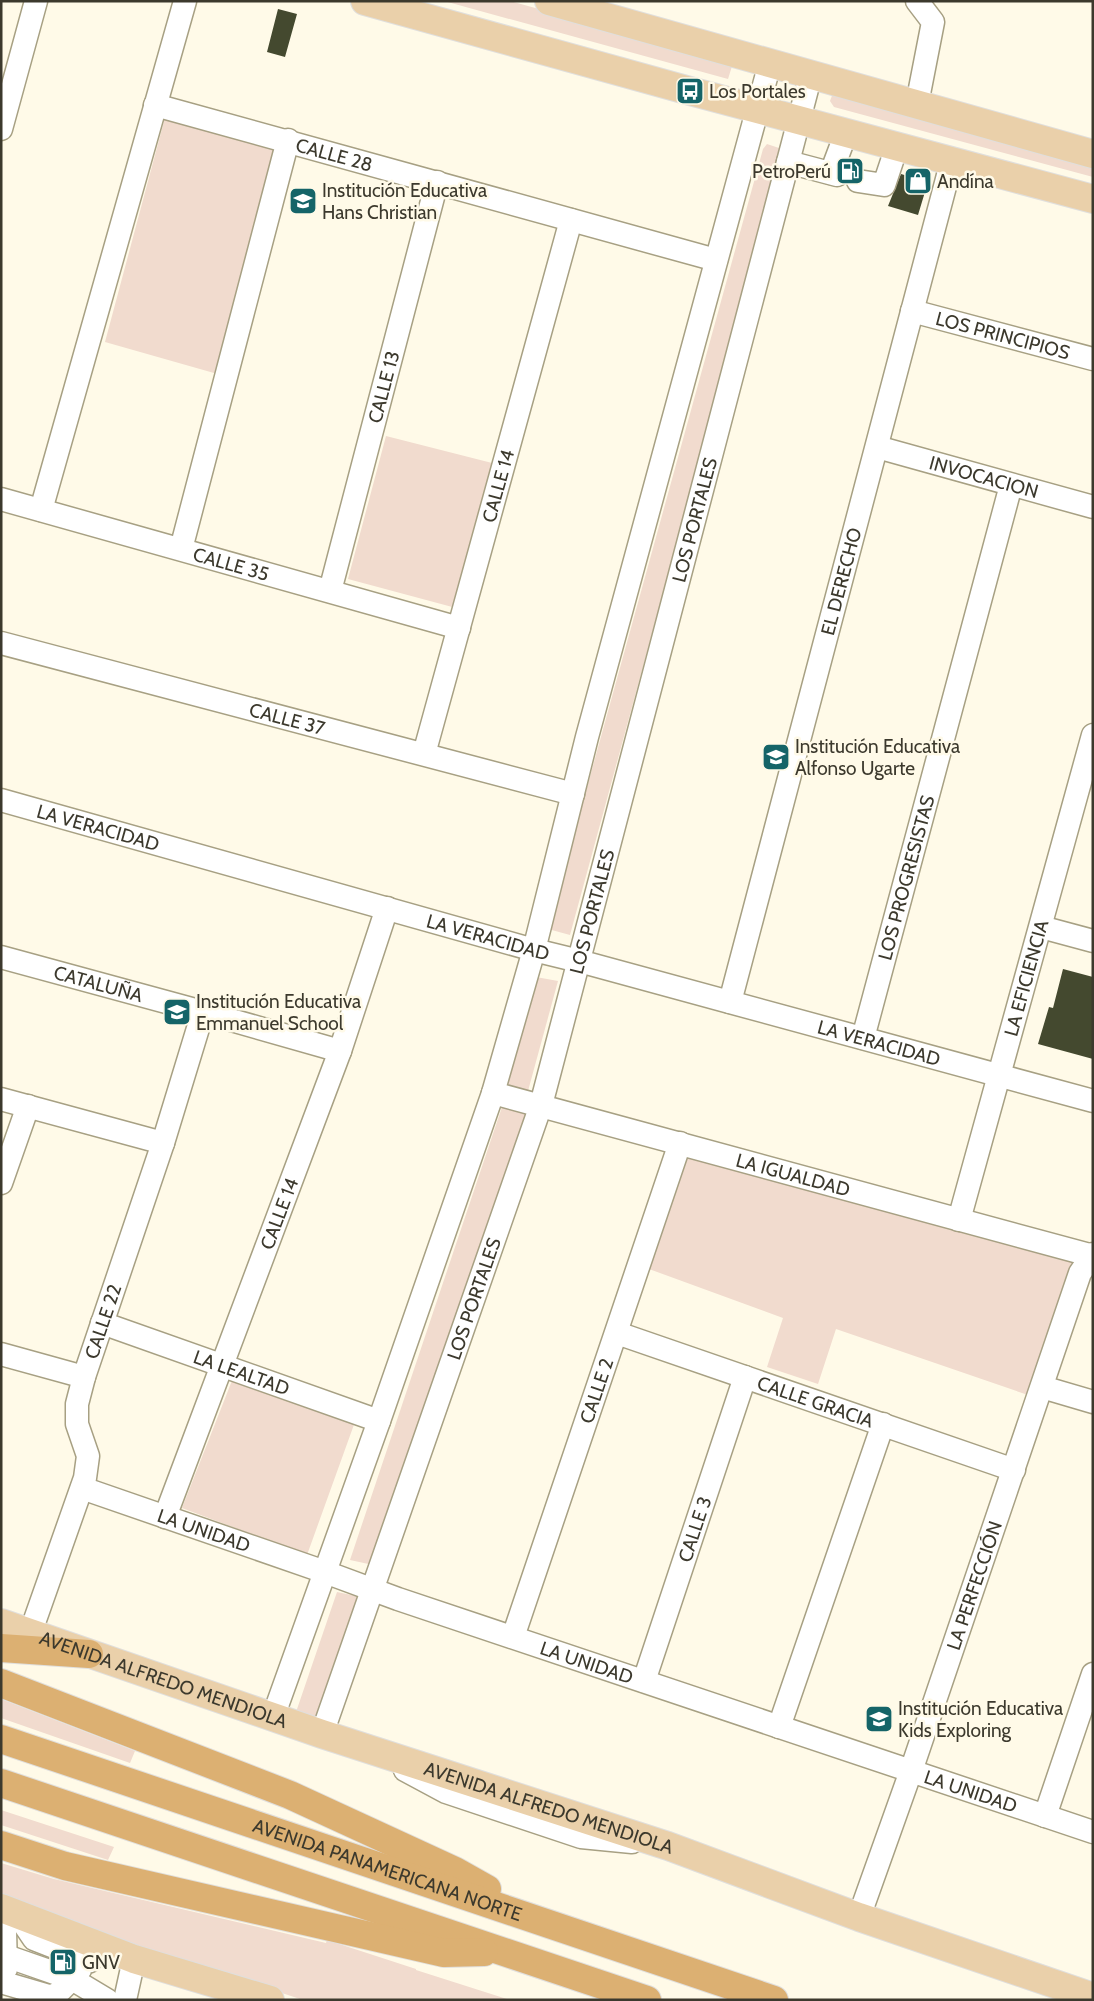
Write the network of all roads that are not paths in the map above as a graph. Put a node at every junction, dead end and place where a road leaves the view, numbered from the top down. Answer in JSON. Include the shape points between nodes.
{"nodes":[{"id":1,"x":36,"y":1,"type":"edge"},
{"id":2,"x":185,"y":1,"type":"edge"},
{"id":3,"x":365,"y":1,"type":"edge"},
{"id":4,"x":549,"y":1,"type":"edge"},
{"id":5,"x":917,"y":1,"type":"edge"},
{"id":6,"x":770,"y":63,"type":"junction"},
{"id":7,"x":9,"y":66,"type":"edge"},
{"id":8,"x":811,"y":74,"type":"junction"},
{"id":9,"x":917,"y":104,"type":"junction"},
{"id":10,"x":155,"y":105,"type":"junction"},
{"id":11,"x":758,"y":109,"type":"junction"},
{"id":12,"x":799,"y":121,"type":"junction"},
{"id":13,"x":1,"y":129,"type":"edge"},
{"id":14,"x":846,"y":133,"type":"junction"},
{"id":15,"x":288,"y":140,"type":"junction"},
{"id":16,"x":897,"y":146,"type":"junction"},
{"id":17,"x":1093,"y":154,"type":"edge"},
{"id":18,"x":952,"y":160,"type":"junction"},
{"id":19,"x":788,"y":162,"type":"junction"},
{"id":20,"x":858,"y":180,"type":"dead end"},
{"id":21,"x":437,"y":182,"type":"junction"},
{"id":22,"x":1093,"y":199,"type":"edge"},
{"id":23,"x":571,"y":220,"type":"junction"},
{"id":24,"x":716,"y":260,"type":"junction"},
{"id":25,"x":912,"y":311,"type":"junction"},
{"id":26,"x":1093,"y":359,"type":"edge"},
{"id":27,"x":877,"y":447,"type":"junction"},
{"id":28,"x":1011,"y":485,"type":"junction"},
{"id":29,"x":1,"y":499,"type":"edge"},
{"id":30,"x":1093,"y":507,"type":"edge"},
{"id":31,"x":41,"y":510,"type":"junction"},
{"id":32,"x":181,"y":550,"type":"junction"},
{"id":33,"x":330,"y":591,"type":"junction"},
{"id":34,"x":459,"y":628,"type":"junction"},
{"id":35,"x":1,"y":643,"type":"edge"},
{"id":36,"x":1093,"y":735,"type":"edge"},
{"id":37,"x":424,"y":754,"type":"junction"},
{"id":38,"x":573,"y":794,"type":"junction"},
{"id":39,"x":1,"y":800,"type":"edge"},
{"id":40,"x":387,"y":908,"type":"junction"},
{"id":41,"x":1041,"y":927,"type":"junction"},
{"id":42,"x":1093,"y":941,"type":"edge"},
{"id":43,"x":534,"y":950,"type":"junction"},
{"id":44,"x":1,"y":957,"type":"edge"},
{"id":45,"x":580,"y":961,"type":"junction"},
{"id":46,"x":730,"y":1002,"type":"junction"},
{"id":47,"x":204,"y":1012,"type":"junction"},
{"id":48,"x":863,"y":1038,"type":"junction"},
{"id":49,"x":340,"y":1051,"type":"junction"},
{"id":50,"x":1000,"y":1076,"type":"junction"},
{"id":51,"x":493,"y":1092,"type":"junction"},
{"id":52,"x":1,"y":1099,"type":"edge"},
{"id":53,"x":1093,"y":1102,"type":"edge"},
{"id":54,"x":541,"y":1105,"type":"junction"},
{"id":55,"x":28,"y":1106,"type":"junction"},
{"id":56,"x":163,"y":1143,"type":"junction"},
{"id":57,"x":680,"y":1144,"type":"junction"},
{"id":58,"x":1,"y":1183,"type":"edge"},
{"id":59,"x":959,"y":1220,"type":"junction"},
{"id":60,"x":1093,"y":1256,"type":"edge"},
{"id":61,"x":102,"y":1322,"type":"junction"},
{"id":62,"x":617,"y":1332,"type":"junction"},
{"id":63,"x":1,"y":1354,"type":"edge"},
{"id":64,"x":222,"y":1364,"type":"junction"},
{"id":65,"x":84,"y":1377,"type":"junction"},
{"id":66,"x":745,"y":1377,"type":"junction"},
{"id":67,"x":1042,"y":1387,"type":"junction"},
{"id":68,"x":1093,"y":1402,"type":"edge"},
{"id":69,"x":379,"y":1421,"type":"junction"},
{"id":70,"x":883,"y":1424,"type":"junction"},
{"id":71,"x":1014,"y":1470,"type":"junction"},
{"id":72,"x":82,"y":1488,"type":"junction"},
{"id":73,"x":165,"y":1517,"type":"junction"},
{"id":74,"x":325,"y":1572,"type":"junction"},
{"id":75,"x":372,"y":1590,"type":"junction"},
{"id":76,"x":1,"y":1623,"type":"edge"},
{"id":77,"x":30,"y":1634,"type":"junction"},
{"id":78,"x":513,"y":1637,"type":"junction"},
{"id":79,"x":1,"y":1648,"type":"edge"},
{"id":80,"x":89,"y":1654,"type":"junction"},
{"id":81,"x":1093,"y":1674,"type":"edge"},
{"id":82,"x":644,"y":1682,"type":"junction"},
{"id":83,"x":1,"y":1683,"type":"edge"},
{"id":84,"x":273,"y":1717,"type":"junction"},
{"id":85,"x":779,"y":1727,"type":"junction"},
{"id":86,"x":322,"y":1734,"type":"junction"},
{"id":87,"x":1,"y":1738,"type":"edge"},
{"id":88,"x":911,"y":1771,"type":"junction"},
{"id":89,"x":1,"y":1783,"type":"edge"},
{"id":90,"x":1045,"y":1816,"type":"junction"},
{"id":91,"x":1093,"y":1832,"type":"edge"},
{"id":92,"x":1,"y":1845,"type":"edge"},
{"id":93,"x":859,"y":1917,"type":"junction"},
{"id":94,"x":538,"y":1919,"type":"junction"},
{"id":95,"x":6,"y":1920,"type":"edge"},
{"id":96,"x":506,"y":1952,"type":"junction"},
{"id":97,"x":96,"y":1954,"type":"junction"},
{"id":98,"x":6,"y":1956,"type":"junction"},
{"id":99,"x":134,"y":1959,"type":"junction"},
{"id":100,"x":72,"y":1979,"type":"junction"},
{"id":101,"x":4,"y":1983,"type":"edge"},
{"id":102,"x":234,"y":1995,"type":"edge"},
{"id":103,"x":1093,"y":1997,"type":"edge"},
{"id":104,"x":107,"y":2000,"type":"edge"},
{"id":105,"x":125,"y":2000,"type":"edge"},
{"id":106,"x":270,"y":2000,"type":"edge"},
{"id":107,"x":647,"y":2000,"type":"edge"},
{"id":108,"x":774,"y":2000,"type":"edge"}],
"edges":[{"from":1,"to":7,"type":"street"},
{"from":2,"to":10,"type":"street"},
{"from":3,"to":11,"type":"main road"},
{"from":4,"to":6,"type":"main road"},
{"from":5,"to":9,"type":"street","via":[[933,22]]},
{"from":6,"to":8,"type":"main road"},
{"from":6,"to":11,"type":"street"},
{"from":7,"to":13,"type":"street"},
{"from":8,"to":9,"type":"main road"},
{"from":8,"to":12,"type":"street","name":"LOS PORTALES"},
{"from":9,"to":17,"type":"main road"},
{"from":10,"to":15,"type":"street","name":"CALLE 28"},
{"from":10,"to":31,"type":"street"},
{"from":11,"to":12,"type":"main road"},
{"from":11,"to":24,"type":"street"},
{"from":12,"to":14,"type":"main road"},
{"from":12,"to":19,"type":"street","name":"LOS PORTALES"},
{"from":14,"to":16,"type":"main road"},
{"from":14,"to":19,"type":"street","via":[[834,174]]},
{"from":15,"to":21,"type":"street","name":"CALLE 28"},
{"from":15,"to":32,"type":"street"},
{"from":16,"to":18,"type":"main road"},
{"from":16,"to":20,"type":"street","via":[[884,185]]},
{"from":18,"to":22,"type":"main road"},
{"from":18,"to":25,"type":"street","name":"EL DERECHO"},
{"from":19,"to":45,"type":"street","name":"LOS PORTALES"},
{"from":21,"to":23,"type":"street","name":"CALLE 28"},
{"from":21,"to":33,"type":"street","name":"CALLE 13"},
{"from":23,"to":24,"type":"street","name":"CALLE 28"},
{"from":23,"to":34,"type":"street","name":"CALLE 14"},
{"from":24,"to":38,"type":"street"},
{"from":25,"to":26,"type":"street","name":"LOS PRINCIPIOS"},
{"from":25,"to":27,"type":"street","name":"EL DERECHO"},
{"from":27,"to":28,"type":"street","name":"INVOCACION"},
{"from":27,"to":46,"type":"street","name":"EL DERECHO"},
{"from":28,"to":30,"type":"street","name":"INVOCACION"},
{"from":28,"to":48,"type":"street","name":"LOS PROGRESISTAS"},
{"from":29,"to":31,"type":"street","name":"CALLE 35"},
{"from":31,"to":32,"type":"street","name":"CALLE 35"},
{"from":32,"to":33,"type":"street","name":"CALLE 35"},
{"from":33,"to":34,"type":"street","name":"CALLE 35"},
{"from":34,"to":37,"type":"street","name":"CALLE 14"},
{"from":35,"to":37,"type":"street","name":"CALLE 37"},
{"from":36,"to":41,"type":"street","name":"LA EFICIENCIA"},
{"from":37,"to":38,"type":"street","name":"CALLE 37"},
{"from":38,"to":43,"type":"street"},
{"from":39,"to":40,"type":"street","name":"LA VERACIDAD"},
{"from":40,"to":43,"type":"street","name":"LA VERACIDAD"},
{"from":40,"to":49,"type":"street","name":"CALLE 14"},
{"from":41,"to":42,"type":"street"},
{"from":41,"to":50,"type":"street","name":"LA EFICIENCIA"},
{"from":43,"to":45,"type":"street","name":"LA VERACIDAD"},
{"from":43,"to":51,"type":"street"},
{"from":44,"to":47,"type":"street","name":"CATALUÑA"},
{"from":45,"to":46,"type":"street","name":"LA VERACIDAD"},
{"from":45,"to":54,"type":"street","name":"LOS PORTALES"},
{"from":46,"to":48,"type":"street","name":"LA VERACIDAD"},
{"from":47,"to":49,"type":"street","name":"CATALUÑA"},
{"from":47,"to":56,"type":"street","name":"CALLE 22"},
{"from":48,"to":50,"type":"street","name":"LA VERACIDAD"},
{"from":49,"to":64,"type":"street","name":"CALLE 14"},
{"from":50,"to":53,"type":"street","name":"LA VERACIDAD"},
{"from":50,"to":59,"type":"street","name":"LA EFICIENCIA"},
{"from":51,"to":54,"type":"street","name":"LA IGUALDAD"},
{"from":51,"to":69,"type":"street"},
{"from":52,"to":55,"type":"street"},
{"from":54,"to":57,"type":"street","name":"LA IGUALDAD"},
{"from":54,"to":75,"type":"street","name":"LOS PORTALES"},
{"from":55,"to":56,"type":"street"},
{"from":55,"to":58,"type":"street"},
{"from":56,"to":61,"type":"street","name":"CALLE 22"},
{"from":57,"to":59,"type":"street","name":"LA IGUALDAD"},
{"from":57,"to":62,"type":"street","name":"CALLE 2"},
{"from":59,"to":60,"type":"street","name":"LA IGUALDAD"},
{"from":60,"to":67,"type":"street","name":"LA PERFECCIÓN","via":[[1080,1273]]},
{"from":61,"to":64,"type":"street","name":"LA LEALTAD"},
{"from":61,"to":65,"type":"street","name":"CALLE 22"},
{"from":62,"to":66,"type":"street","name":"CALLE GRACIA"},
{"from":62,"to":78,"type":"street","name":"CALLE 2"},
{"from":63,"to":65,"type":"street"},
{"from":64,"to":69,"type":"street","name":"LA LEALTAD"},
{"from":64,"to":73,"type":"street","name":"CALLE 14"},
{"from":65,"to":72,"type":"street","name":"CALLE 22","via":[[77,1404],[77,1424],[88,1456]]},
{"from":66,"to":70,"type":"street","name":"CALLE GRACIA"},
{"from":66,"to":82,"type":"street","name":"CALLE 3"},
{"from":67,"to":68,"type":"street"},
{"from":67,"to":71,"type":"street","name":"LA PERFECCIÓN"},
{"from":69,"to":74,"type":"street"},
{"from":70,"to":71,"type":"street","name":"CALLE GRACIA"},
{"from":70,"to":85,"type":"street"},
{"from":71,"to":88,"type":"street","name":"LA PERFECCIÓN"},
{"from":72,"to":73,"type":"street","name":"LA UNIDAD"},
{"from":72,"to":77,"type":"street","name":"CALLE 22"},
{"from":73,"to":74,"type":"street","name":"LA UNIDAD"},
{"from":74,"to":75,"type":"street","name":"LA UNIDAD"},
{"from":74,"to":84,"type":"street"},
{"from":75,"to":78,"type":"street","name":"LA UNIDAD"},
{"from":75,"to":86,"type":"street","name":"LOS PORTALES"},
{"from":76,"to":77,"type":"main road","name":"AVENIDA ALFREDO MENDIOLA"},
{"from":77,"to":80,"type":"main road","name":"AVENIDA ALFREDO MENDIOLA"},
{"from":78,"to":82,"type":"street","name":"LA UNIDAD"},
{"from":79,"to":80,"type":"highway"},
{"from":80,"to":84,"type":"main road","name":"AVENIDA ALFREDO MENDIOLA"},
{"from":81,"to":90,"type":"street"},
{"from":82,"to":85,"type":"street","name":"LA UNIDAD"},
{"from":83,"to":94,"type":"highway","via":[[290,1795],[455,1871]]},
{"from":84,"to":86,"type":"main road","name":"AVENIDA ALFREDO MENDIOLA"},
{"from":85,"to":88,"type":"street","name":"LA UNIDAD"},
{"from":86,"to":93,"type":"main road","name":"AVENIDA ALFREDO MENDIOLA","via":[[668,1846]]},
{"from":87,"to":94,"type":"highway","name":"AVENIDA PANAMERICANA NORTE"},
{"from":88,"to":90,"type":"street","name":"LA UNIDAD"},
{"from":88,"to":93,"type":"street","name":"LA PERFECCIÓN"},
{"from":89,"to":96,"type":"highway"},
{"from":90,"to":91,"type":"street","name":"LA UNIDAD"},
{"from":92,"to":96,"type":"highway","via":[[65,1866],[444,1953]]},
{"from":93,"to":103,"type":"main road","name":"AVENIDA ALFREDO MENDIOLA"},
{"from":94,"to":108,"type":"highway","name":"AVENIDA PANAMERICANA NORTE"},
{"from":95,"to":97,"type":"main road"},
{"from":95,"to":97,"type":"street","via":[[34,1939]]},
{"from":95,"to":98,"type":"street"},
{"from":96,"to":107,"type":"highway"},
{"from":97,"to":99,"type":"main road"},
{"from":97,"to":100,"type":"street"},
{"from":98,"to":100,"type":"street"},
{"from":98,"to":101,"type":"street"},
{"from":99,"to":102,"type":"main road"},
{"from":99,"to":105,"type":"street"},
{"from":100,"to":101,"type":"street","via":[[56,1995],[50,1996]]},
{"from":100,"to":104,"type":"street"},
{"from":102,"to":106,"type":"main road"}]}
